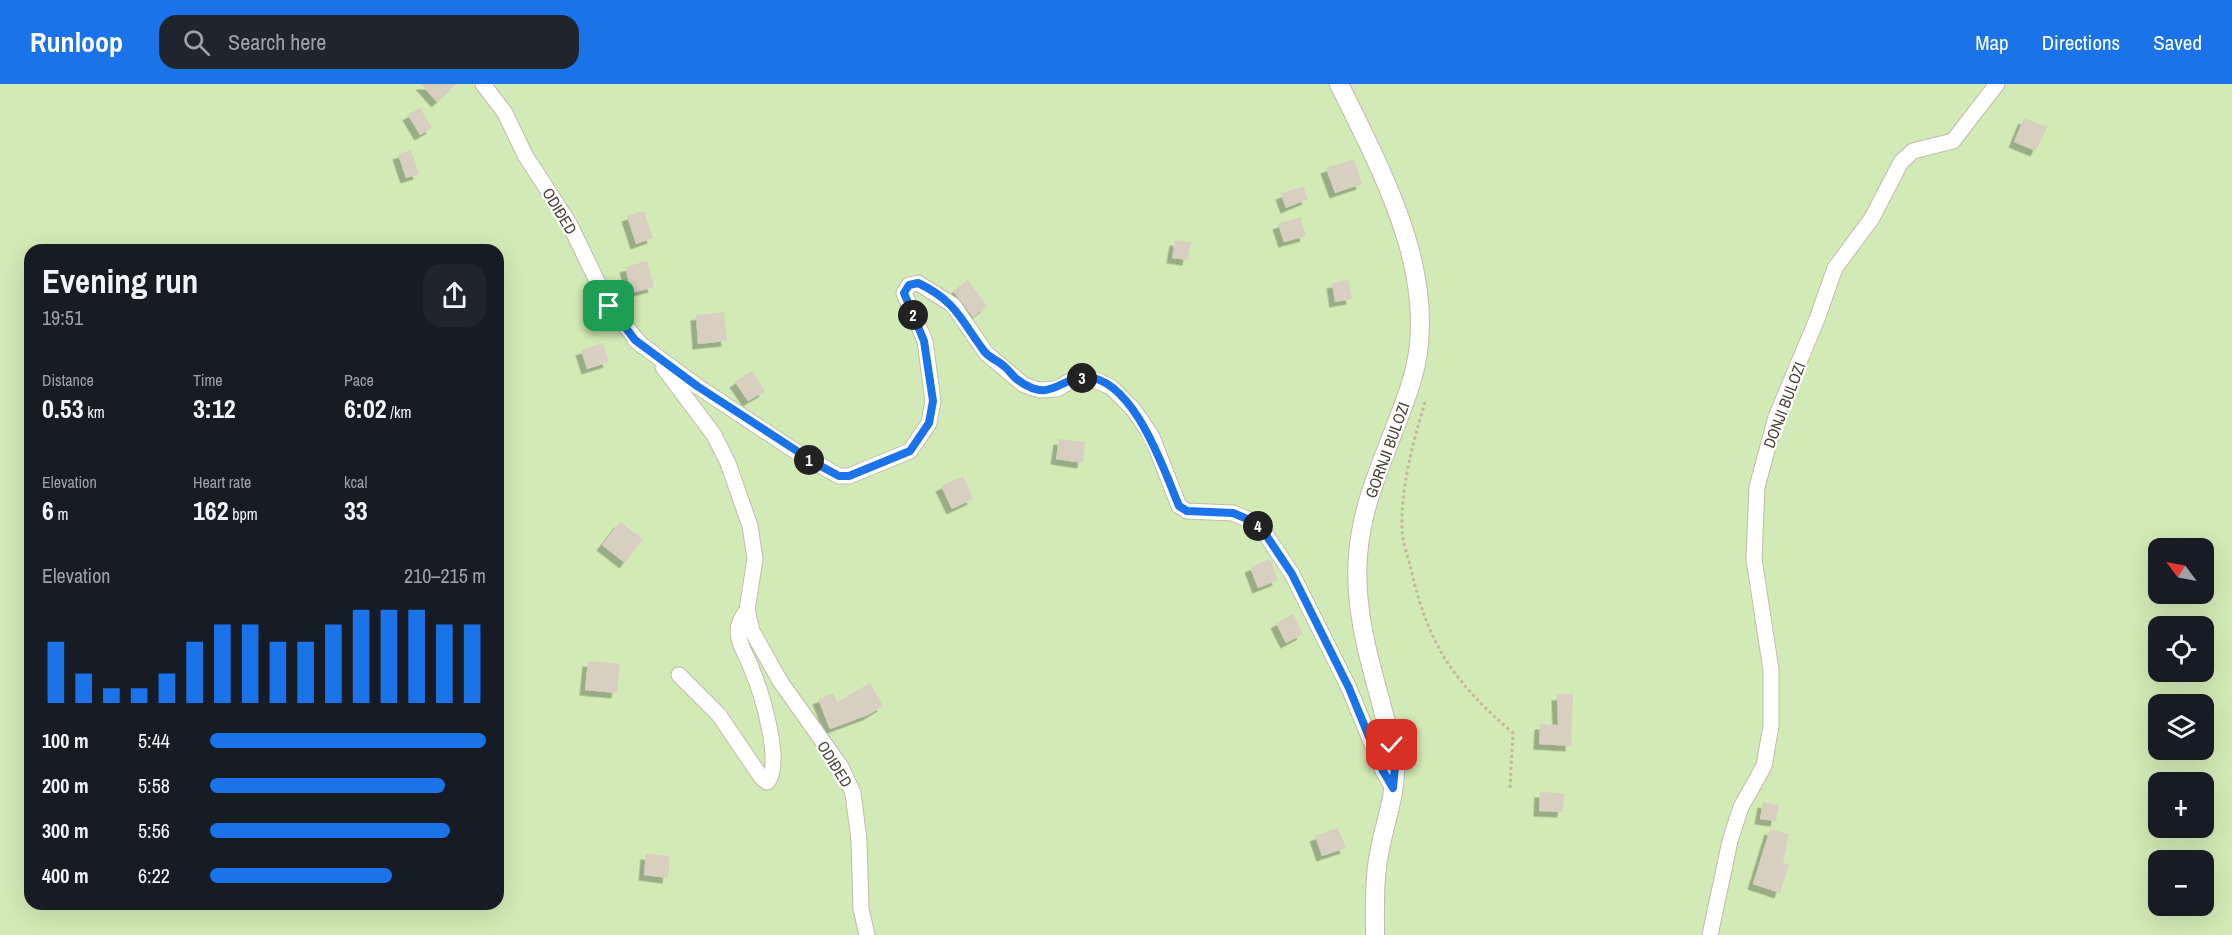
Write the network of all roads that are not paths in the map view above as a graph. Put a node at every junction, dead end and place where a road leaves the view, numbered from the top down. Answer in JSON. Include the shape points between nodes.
{"nodes":[{"id":1,"x":483,"y":84,"type":"edge"},
{"id":2,"x":1339,"y":84,"type":"edge"},
{"id":3,"x":1997,"y":84,"type":"edge"},
{"id":4,"x":635,"y":340,"type":"junction"},
{"id":5,"x":747,"y":610,"type":"junction"},
{"id":6,"x":679,"y":675,"type":"dead end"},
{"id":7,"x":1393,"y":788,"type":"junction"},
{"id":8,"x":867,"y":935,"type":"edge"},
{"id":9,"x":1375,"y":935,"type":"edge"},
{"id":10,"x":1710,"y":935,"type":"edge"}],
"edges":[{"from":1,"to":4,"type":"street","name":"ODIĐED","via":[[505,113],[525,155],[569,223],[609,306]]},
{"from":2,"to":7,"type":"street","name":"GORNJI BULOZI","via":[[1391,198],[1420,301],[1419,345],[1412,377],[1378,467],[1358,556],[1358,599],[1392,745]]},
{"from":3,"to":10,"type":"street","name":"DONJI BULOZI","via":[[1953,141],[1913,151],[1897,169],[1872,218],[1835,268],[1776,417],[1757,487],[1754,549],[1771,670],[1771,726],[1764,766],[1741,807],[1730,841]]},
{"from":4,"to":5,"type":"street","name":"ODIĐED","via":[[687,397],[728,463],[750,526],[755,559]]},
{"from":4,"to":7,"type":"street","name":"ODIĐED","via":[[697,386],[839,476],[859,474],[910,451],[929,423],[933,401],[930,373],[924,341],[906,302],[904,293],[909,285],[918,283],[953,306],[986,353],[1024,385],[1039,390],[1057,388],[1087,377],[1111,387],[1134,410],[1152,437],[1179,506],[1187,511],[1233,513],[1252,521],[1264,532],[1292,574]]},
{"from":5,"to":6,"type":"street","name":"ODIĐED","via":[[738,631],[768,729],[774,763],[767,782],[719,715]]},
{"from":5,"to":8,"type":"street","name":"ODIĐED","via":[[752,631],[780,681],[841,767],[853,793],[861,909]]},
{"from":7,"to":9,"type":"street","name":"GORNJI BULOZI","via":[[1378,855]]}]}
